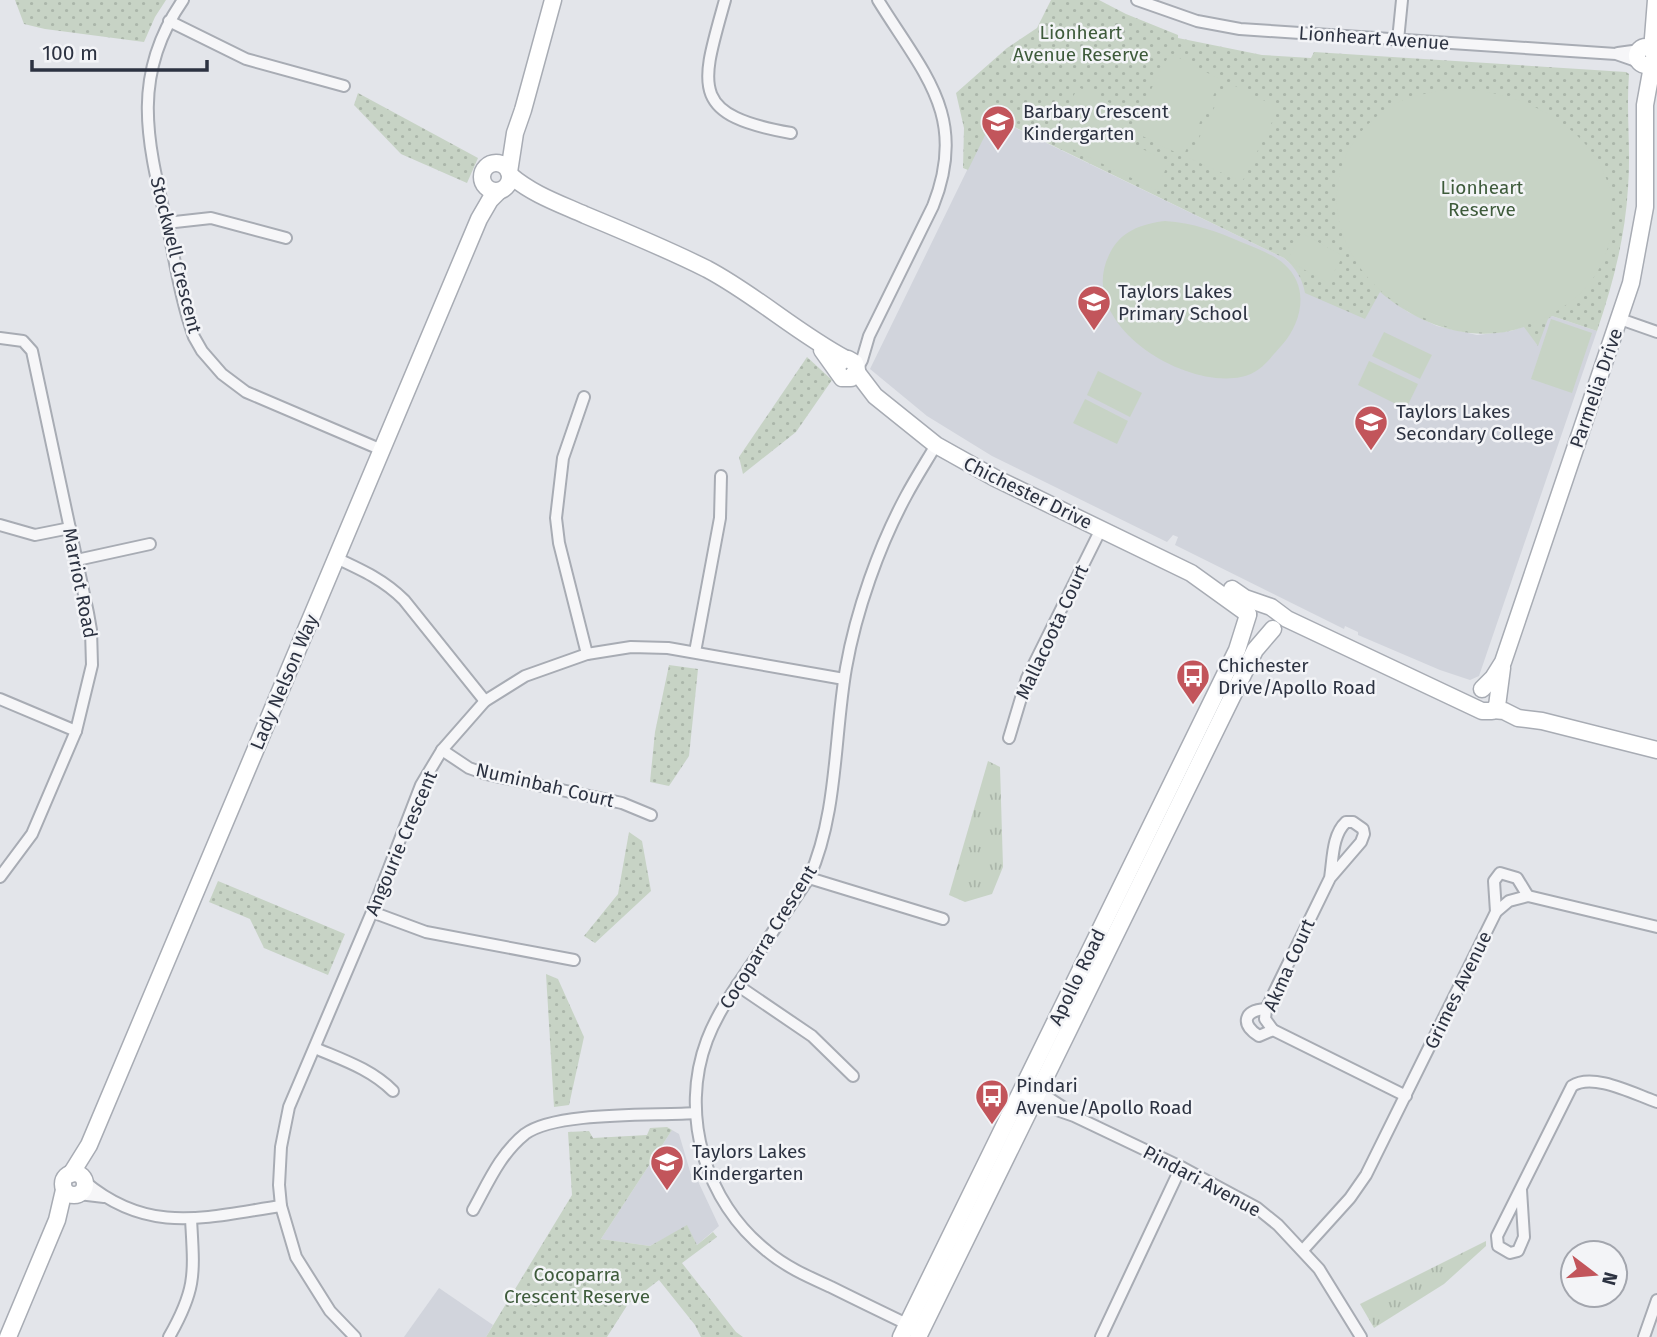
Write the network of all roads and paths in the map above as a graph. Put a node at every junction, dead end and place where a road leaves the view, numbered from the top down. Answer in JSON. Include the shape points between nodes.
{"nodes":[{"id":1,"x":183,"y":0,"type":"edge"},
{"id":2,"x":553,"y":0,"type":"edge"},
{"id":3,"x":725,"y":0,"type":"edge"},
{"id":4,"x":878,"y":0,"type":"edge"},
{"id":5,"x":1137,"y":0,"type":"edge"},
{"id":6,"x":1402,"y":0,"type":"edge"},
{"id":7,"x":1655,"y":5,"type":"edge"},
{"id":8,"x":169,"y":21,"type":"junction"},
{"id":9,"x":1398,"y":40,"type":"junction"},
{"id":10,"x":1644,"y":56,"type":"junction"},
{"id":11,"x":344,"y":86,"type":"dead end"},
{"id":12,"x":514,"y":133,"type":"junction"},
{"id":13,"x":791,"y":133,"type":"dead end"},
{"id":14,"x":486,"y":174,"type":"junction"},
{"id":15,"x":505,"y":182,"type":"junction"},
{"id":16,"x":479,"y":219,"type":"junction"},
{"id":17,"x":166,"y":223,"type":"junction"},
{"id":18,"x":286,"y":238,"type":"dead end"},
{"id":19,"x":1620,"y":319,"type":"junction"},
{"id":20,"x":1657,"y":332,"type":"edge"},
{"id":21,"x":0,"y":338,"type":"edge"},
{"id":22,"x":848,"y":368,"type":"junction"},
{"id":23,"x":584,"y":397,"type":"dead end"},
{"id":24,"x":936,"y":445,"type":"junction"},
{"id":25,"x":382,"y":450,"type":"junction"},
{"id":26,"x":721,"y":476,"type":"dead end"},
{"id":27,"x":0,"y":525,"type":"edge"},
{"id":28,"x":70,"y":528,"type":"junction"},
{"id":29,"x":1101,"y":529,"type":"junction"},
{"id":30,"x":150,"y":544,"type":"dead end"},
{"id":31,"x":336,"y":558,"type":"junction"},
{"id":32,"x":77,"y":560,"type":"junction"},
{"id":33,"x":1252,"y":611,"type":"junction"},
{"id":34,"x":1275,"y":623,"type":"junction"},
{"id":35,"x":695,"y":652,"type":"junction"},
{"id":36,"x":587,"y":654,"type":"junction"},
{"id":37,"x":1503,"y":662,"type":"junction"},
{"id":38,"x":844,"y":679,"type":"junction"},
{"id":39,"x":1429,"y":684,"type":"junction"},
{"id":40,"x":1482,"y":689,"type":"junction"},
{"id":41,"x":0,"y":699,"type":"edge"},
{"id":42,"x":485,"y":701,"type":"junction"},
{"id":43,"x":1493,"y":702,"type":"junction"},
{"id":44,"x":76,"y":731,"type":"junction"},
{"id":45,"x":1009,"y":738,"type":"dead end"},
{"id":46,"x":1657,"y":749,"type":"edge"},
{"id":47,"x":442,"y":750,"type":"junction"},
{"id":48,"x":651,"y":815,"type":"dead end"},
{"id":49,"x":0,"y":877,"type":"edge"},
{"id":50,"x":809,"y":878,"type":"junction"},
{"id":51,"x":1330,"y":878,"type":"junction"},
{"id":52,"x":1528,"y":895,"type":"junction"},
{"id":53,"x":372,"y":912,"type":"junction"},
{"id":54,"x":1496,"y":912,"type":"junction"},
{"id":55,"x":943,"y":919,"type":"dead end"},
{"id":56,"x":1657,"y":927,"type":"edge"},
{"id":57,"x":574,"y":960,"type":"dead end"},
{"id":58,"x":737,"y":985,"type":"junction"},
{"id":59,"x":1266,"y":1009,"type":"junction"},
{"id":60,"x":1273,"y":1030,"type":"junction"},
{"id":61,"x":315,"y":1048,"type":"junction"},
{"id":62,"x":853,"y":1076,"type":"dead end"},
{"id":63,"x":393,"y":1091,"type":"dead end"},
{"id":64,"x":1029,"y":1093,"type":"junction"},
{"id":65,"x":1406,"y":1096,"type":"junction"},
{"id":66,"x":1657,"y":1102,"type":"edge"},
{"id":67,"x":696,"y":1113,"type":"junction"},
{"id":68,"x":1181,"y":1167,"type":"junction"},
{"id":69,"x":77,"y":1186,"type":"junction"},
{"id":70,"x":1521,"y":1190,"type":"junction"},
{"id":71,"x":281,"y":1206,"type":"junction"},
{"id":72,"x":473,"y":1210,"type":"dead end"},
{"id":73,"x":191,"y":1219,"type":"junction"},
{"id":74,"x":1300,"y":1248,"type":"junction"},
{"id":75,"x":1657,"y":1300,"type":"edge"},
{"id":76,"x":912,"y":1332,"type":"edge"},
{"id":77,"x":353,"y":1336,"type":"edge"},
{"id":78,"x":8,"y":1337,"type":"edge"},
{"id":79,"x":169,"y":1337,"type":"edge"},
{"id":80,"x":1101,"y":1337,"type":"edge"},
{"id":81,"x":1360,"y":1337,"type":"edge"},
{"id":82,"x":1644,"y":1337,"type":"edge"}],
"edges":[{"from":1,"to":8,"type":"street","name":"Stockwell Crescent"},
{"from":2,"to":12,"type":"street","name":"Lady Nelson Way"},
{"from":3,"to":13,"type":"street","via":[[708,63],[707,82],[714,100],[737,120]]},
{"from":4,"to":22,"type":"street","via":[[936,96],[947,141],[937,195],[869,337]]},
{"from":5,"to":9,"type":"street","name":"Lionheart Avenue","via":[[1226,27]]},
{"from":6,"to":9,"type":"street"},
{"from":7,"to":10,"type":"street","name":"Parmelia Drive"},
{"from":8,"to":11,"type":"street","via":[[246,59]]},
{"from":8,"to":17,"type":"street","name":"Stockwell Crescent","via":[[152,63],[146,115]]},
{"from":9,"to":10,"type":"street","name":"Lionheart Avenue"},
{"from":10,"to":19,"type":"street","name":"Parmelia Drive","via":[[1645,207]]},
{"from":12,"to":14,"type":"street","name":"Lady Nelson Way"},
{"from":12,"to":15,"type":"street","name":"Lady Nelson Way"},
{"from":14,"to":15,"type":"street","name":"Chichester Drive","via":[[491,190]]},
{"from":14,"to":15,"type":"street","via":[[501,164]]},
{"from":14,"to":16,"type":"street","name":"Lady Nelson Way"},
{"from":15,"to":16,"type":"street","name":"Lady Nelson Way"},
{"from":15,"to":22,"type":"street","name":"Chichester Drive","via":[[704,268],[758,300]]},
{"from":16,"to":25,"type":"street","name":"Lady Nelson Way"},
{"from":17,"to":18,"type":"street","via":[[211,218]]},
{"from":17,"to":25,"type":"street","name":"Stockwell Crescent","via":[[192,330],[202,351],[222,374],[261,400]]},
{"from":19,"to":20,"type":"street"},
{"from":19,"to":37,"type":"street","name":"Parmelia Drive"},
{"from":21,"to":28,"type":"street","name":"Marriot Road","via":[[23,341],[32,351]]},
{"from":22,"to":24,"type":"street","name":"Chichester Drive"},
{"from":23,"to":36,"type":"street","via":[[563,458],[556,518]]},
{"from":24,"to":29,"type":"street","name":"Chichester Drive"},
{"from":24,"to":38,"type":"street","name":"Cocoparra Crescent","via":[[882,546]]},
{"from":25,"to":31,"type":"street","name":"Lady Nelson Way"},
{"from":26,"to":35,"type":"street","via":[[720,518]]},
{"from":27,"to":28,"type":"street","via":[[35,535]]},
{"from":28,"to":32,"type":"street","name":"Marriot Road"},
{"from":29,"to":33,"type":"street","name":"Chichester Drive","via":[[1191,573]]},
{"from":29,"to":45,"type":"street","name":"Mallacoota Court","via":[[1027,678]]},
{"from":30,"to":32,"type":"street"},
{"from":31,"to":42,"type":"street","via":[[370,574],[404,600]]},
{"from":31,"to":69,"type":"street","name":"Lady Nelson Way","via":[[89,1145]]},
{"from":32,"to":44,"type":"street","name":"Marriot Road","via":[[92,646],[89,682]]},
{"from":33,"to":34,"type":"street","via":[[1259,626]]},
{"from":33,"to":34,"type":"street","via":[[1271,607]]},
{"from":33,"to":64,"type":"street","name":"Apollo Road"},
{"from":34,"to":39,"type":"street","via":[[1312,631]]},
{"from":34,"to":64,"type":"street","name":"Apollo Road","via":[[1255,650]]},
{"from":35,"to":36,"type":"street","name":"Angourie Crescent","via":[[631,647]]},
{"from":35,"to":38,"type":"street","name":"Angourie Crescent"},
{"from":36,"to":42,"type":"street","name":"Angourie Crescent","via":[[525,676]]},
{"from":37,"to":40,"type":"street","name":"Parmelia Drive"},
{"from":37,"to":43,"type":"street","name":"Parmelia Drive"},
{"from":38,"to":50,"type":"street","name":"Cocoparra Crescent","via":[[825,831]]},
{"from":39,"to":40,"type":"street","via":[[1458,691]]},
{"from":39,"to":43,"type":"street"},
{"from":40,"to":43,"type":"street","via":[[1493,690]]},
{"from":41,"to":44,"type":"street"},
{"from":42,"to":47,"type":"street","name":"Angourie Crescent"},
{"from":43,"to":46,"type":"street","via":[[1513,706],[1542,721]]},
{"from":44,"to":49,"type":"street","name":"Marriot Road","via":[[32,834]]},
{"from":47,"to":48,"type":"street","name":"Numinbah Court","via":[[486,774],[622,803]]},
{"from":47,"to":53,"type":"street","name":"Angourie Crescent","via":[[421,785]]},
{"from":50,"to":55,"type":"street"},
{"from":50,"to":58,"type":"street","name":"Cocoparra Crescent"},
{"from":51,"to":51,"type":"street","via":[[1336,835],[1346,822],[1353,822],[1363,829],[1361,842]]},
{"from":51,"to":59,"type":"street","name":"Akma Court"},
{"from":52,"to":54,"type":"street","name":"Grimes Avenue","via":[[1509,901]]},
{"from":52,"to":54,"type":"street","via":[[1517,878],[1500,873],[1494,881]]},
{"from":52,"to":56,"type":"street"},
{"from":53,"to":57,"type":"street","via":[[426,932]]},
{"from":53,"to":61,"type":"street","name":"Angourie Crescent"},
{"from":54,"to":65,"type":"street","name":"Grimes Avenue"},
{"from":58,"to":62,"type":"street","via":[[812,1037]]},
{"from":58,"to":67,"type":"street","name":"Cocoparra Crescent","via":[[702,1053]]},
{"from":59,"to":60,"type":"street","name":"Akma Court","via":[[1265,1019]]},
{"from":59,"to":60,"type":"street","via":[[1249,1014],[1248,1025],[1259,1036]]},
{"from":60,"to":65,"type":"street","name":"Akma Court"},
{"from":61,"to":63,"type":"street","via":[[368,1070]]},
{"from":61,"to":71,"type":"street","name":"Angourie Crescent","via":[[284,1128],[279,1164]]},
{"from":64,"to":68,"type":"street","name":"Pindari Avenue"},
{"from":64,"to":76,"type":"street","name":"Apollo Road"},
{"from":65,"to":74,"type":"street","name":"Grimes Avenue","via":[[1366,1175],[1335,1215]]},
{"from":66,"to":70,"type":"street","via":[[1592,1080],[1576,1083]]},
{"from":67,"to":72,"type":"street","via":[[544,1124],[503,1156]]},
{"from":67,"to":76,"type":"street","name":"Cocoparra Crescent","via":[[711,1178],[746,1232],[774,1257]]},
{"from":68,"to":74,"type":"street","name":"Pindari Avenue","via":[[1257,1208]]},
{"from":68,"to":80,"type":"street"},
{"from":69,"to":73,"type":"street","via":[[156,1217]]},
{"from":69,"to":78,"type":"street","name":"Lady Nelson Way","via":[[57,1220]]},
{"from":70,"to":70,"type":"street","via":[[1523,1242],[1518,1251],[1510,1253],[1498,1245],[1497,1236]]},
{"from":71,"to":73,"type":"street"},
{"from":71,"to":77,"type":"street","name":"Angourie Crescent","via":[[306,1276]]},
{"from":73,"to":79,"type":"street","via":[[194,1275]]},
{"from":74,"to":81,"type":"street","name":"Pindari Avenue","via":[[1319,1269]]},
{"from":75,"to":82,"type":"street"}]}
